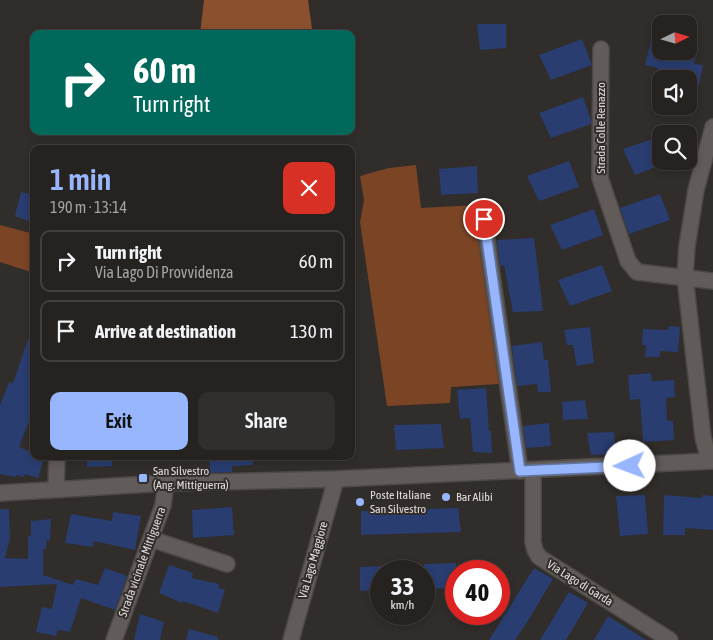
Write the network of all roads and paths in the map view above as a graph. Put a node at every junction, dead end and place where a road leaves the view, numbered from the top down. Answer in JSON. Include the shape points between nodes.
{"nodes":[{"id":1,"x":601,"y":49,"type":"dead end"},
{"id":2,"x":713,"y":127,"type":"edge"},
{"id":3,"x":484,"y":219,"type":"dead end"},
{"id":4,"x":685,"y":277,"type":"junction"},
{"id":5,"x":713,"y":281,"type":"edge"},
{"id":6,"x":58,"y":460,"type":"edge"},
{"id":7,"x":711,"y":461,"type":"edge"},
{"id":8,"x":527,"y":471,"type":"junction"},
{"id":9,"x":336,"y":479,"type":"junction"},
{"id":10,"x":166,"y":483,"type":"junction"},
{"id":11,"x":56,"y":489,"type":"junction"},
{"id":12,"x":0,"y":493,"type":"edge"},
{"id":13,"x":151,"y":539,"type":"junction"},
{"id":14,"x":227,"y":564,"type":"dead end"},
{"id":15,"x":114,"y":640,"type":"edge"},
{"id":16,"x":291,"y":640,"type":"edge"},
{"id":17,"x":670,"y":640,"type":"edge"}],
"edges":[{"from":1,"to":4,"type":"street","name":"Strada Colle Renazzo","via":[[600,178],[628,260],[637,272]]},
{"from":2,"to":4,"type":"street","via":[[696,190]]},
{"from":3,"to":8,"type":"street","name":"Via Lago di Garda"},
{"from":4,"to":5,"type":"street","name":"Strada Colle Renazzo"},
{"from":4,"to":7,"type":"street","via":[[703,438]]},
{"from":6,"to":11,"type":"street"},
{"from":7,"to":8,"type":"street"},
{"from":8,"to":9,"type":"street"},
{"from":8,"to":17,"type":"street","name":"Via Lago di Garda","via":[[533,542],[540,557]]},
{"from":9,"to":10,"type":"street"},
{"from":9,"to":16,"type":"street","name":"Via Lago Maggiore"},
{"from":10,"to":11,"type":"street"},
{"from":10,"to":13,"type":"street","name":"Strada vicinale Mittiguerra","via":[[163,505]]},
{"from":11,"to":12,"type":"street"},
{"from":13,"to":14,"type":"street"},
{"from":13,"to":15,"type":"street","name":"Strada vicinale Mittiguerra"}]}
